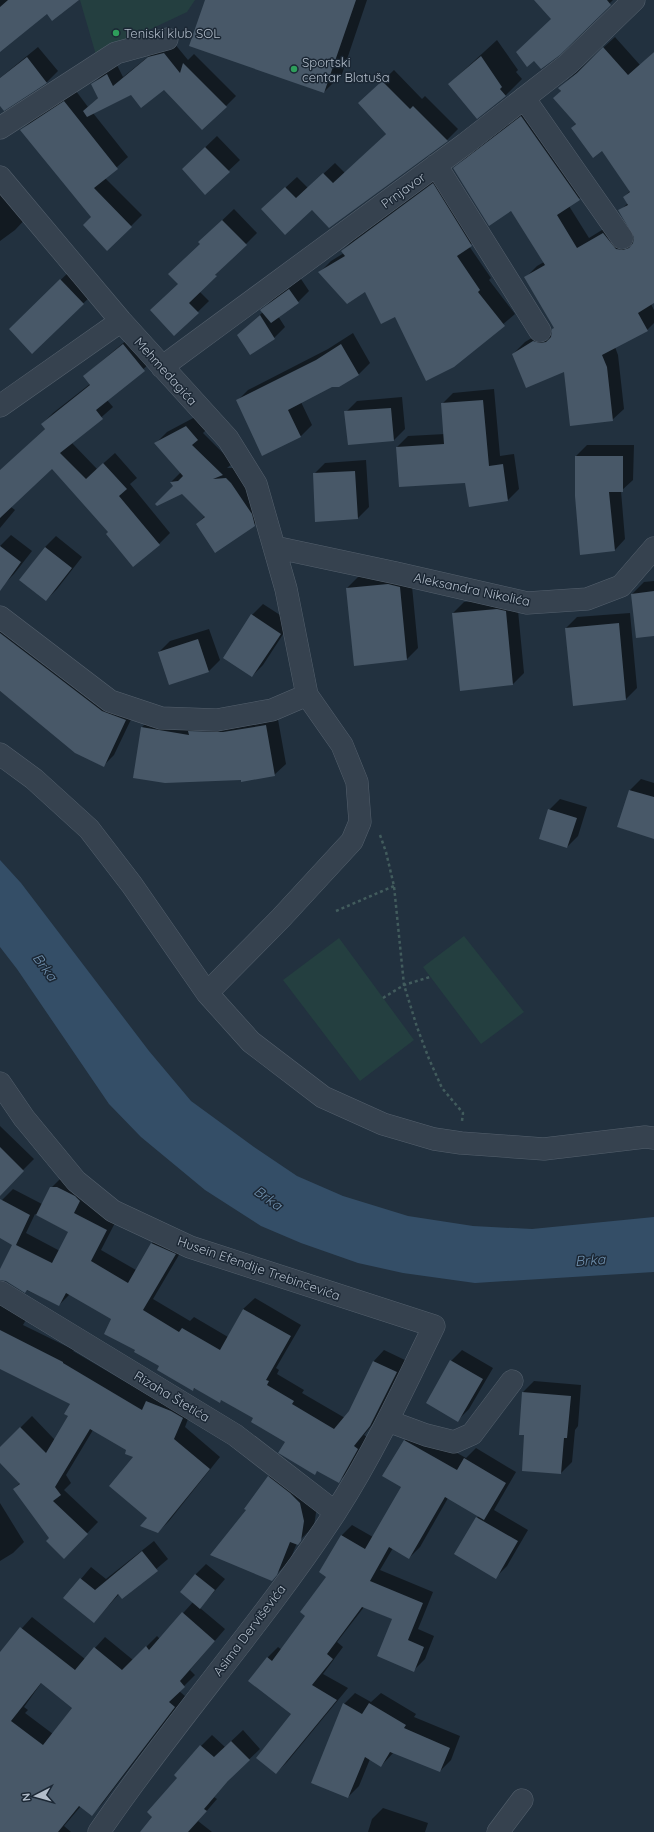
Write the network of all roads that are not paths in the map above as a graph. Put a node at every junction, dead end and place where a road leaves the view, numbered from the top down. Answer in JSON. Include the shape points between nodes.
{"nodes":[{"id":1,"x":634,"y":0,"type":"edge"},
{"id":2,"x":167,"y":39,"type":"dead end"},
{"id":3,"x":524,"y":98,"type":"junction"},
{"id":4,"x":0,"y":128,"type":"edge"},
{"id":5,"x":436,"y":165,"type":"junction"},
{"id":6,"x":0,"y":177,"type":"edge"},
{"id":7,"x":622,"y":238,"type":"dead end"},
{"id":8,"x":121,"y":320,"type":"junction"},
{"id":9,"x":540,"y":331,"type":"dead end"},
{"id":10,"x":162,"y":366,"type":"junction"},
{"id":11,"x":0,"y":406,"type":"edge"},
{"id":12,"x":274,"y":547,"type":"junction"},
{"id":13,"x":654,"y":548,"type":"edge"},
{"id":14,"x":0,"y":617,"type":"edge"},
{"id":15,"x":307,"y":695,"type":"junction"},
{"id":16,"x":0,"y":754,"type":"edge"},
{"id":17,"x":207,"y":993,"type":"junction"},
{"id":18,"x":0,"y":1083,"type":"edge"},
{"id":19,"x":654,"y":1138,"type":"edge"},
{"id":20,"x":0,"y":1292,"type":"edge"},
{"id":21,"x":434,"y":1326,"type":"joint"},
{"id":22,"x":512,"y":1381,"type":"dead end"},
{"id":23,"x":388,"y":1421,"type":"junction"},
{"id":24,"x":335,"y":1512,"type":"junction"},
{"id":25,"x":522,"y":1800,"type":"dead end"},
{"id":26,"x":99,"y":1832,"type":"edge"},
{"id":27,"x":498,"y":1832,"type":"edge"}],
"edges":[{"from":1,"to":3,"type":"street","name":"Prnjavor","via":[[568,64]]},
{"from":2,"to":4,"type":"street","via":[[116,53]]},
{"from":3,"to":5,"type":"street","name":"Prnjavor"},
{"from":3,"to":7,"type":"street"},
{"from":5,"to":9,"type":"street"},
{"from":5,"to":10,"type":"street","name":"Prnjavor"},
{"from":6,"to":8,"type":"street","name":"Mehmedagića"},
{"from":8,"to":10,"type":"street","name":"Mehmedagića"},
{"from":8,"to":11,"type":"street"},
{"from":10,"to":12,"type":"street","name":"Mehmedagića","via":[[228,439],[252,477]]},
{"from":12,"to":13,"type":"street","name":"Aleksandra Nikolića","via":[[528,603],[587,599],[620,586]]},
{"from":12,"to":15,"type":"street","name":"Mehmedagića","via":[[286,589]]},
{"from":14,"to":15,"type":"street","via":[[110,701],[161,718],[217,720],[272,710]]},
{"from":15,"to":17,"type":"street","via":[[342,744],[357,782],[360,822],[352,841]]},
{"from":16,"to":17,"type":"street","via":[[34,779],[89,829],[132,885]]},
{"from":17,"to":19,"type":"street","via":[[251,1042],[323,1097],[383,1124],[434,1139],[544,1148]]},
{"from":18,"to":21,"type":"street","name":"Husein Efendije Trebinčevića","via":[[24,1118],[76,1180],[113,1211],[190,1247]]},
{"from":20,"to":24,"type":"street","name":"Rizaha Štetića","via":[[235,1435]]},
{"from":21,"to":23,"type":"street","name":"Asima Derviševića"},
{"from":22,"to":23,"type":"street","via":[[472,1434],[454,1442]]},
{"from":23,"to":24,"type":"street","name":"Asima Derviševića"},
{"from":24,"to":26,"type":"street","name":"Asima Derviševića","via":[[268,1607]]},
{"from":25,"to":27,"type":"street"}]}
